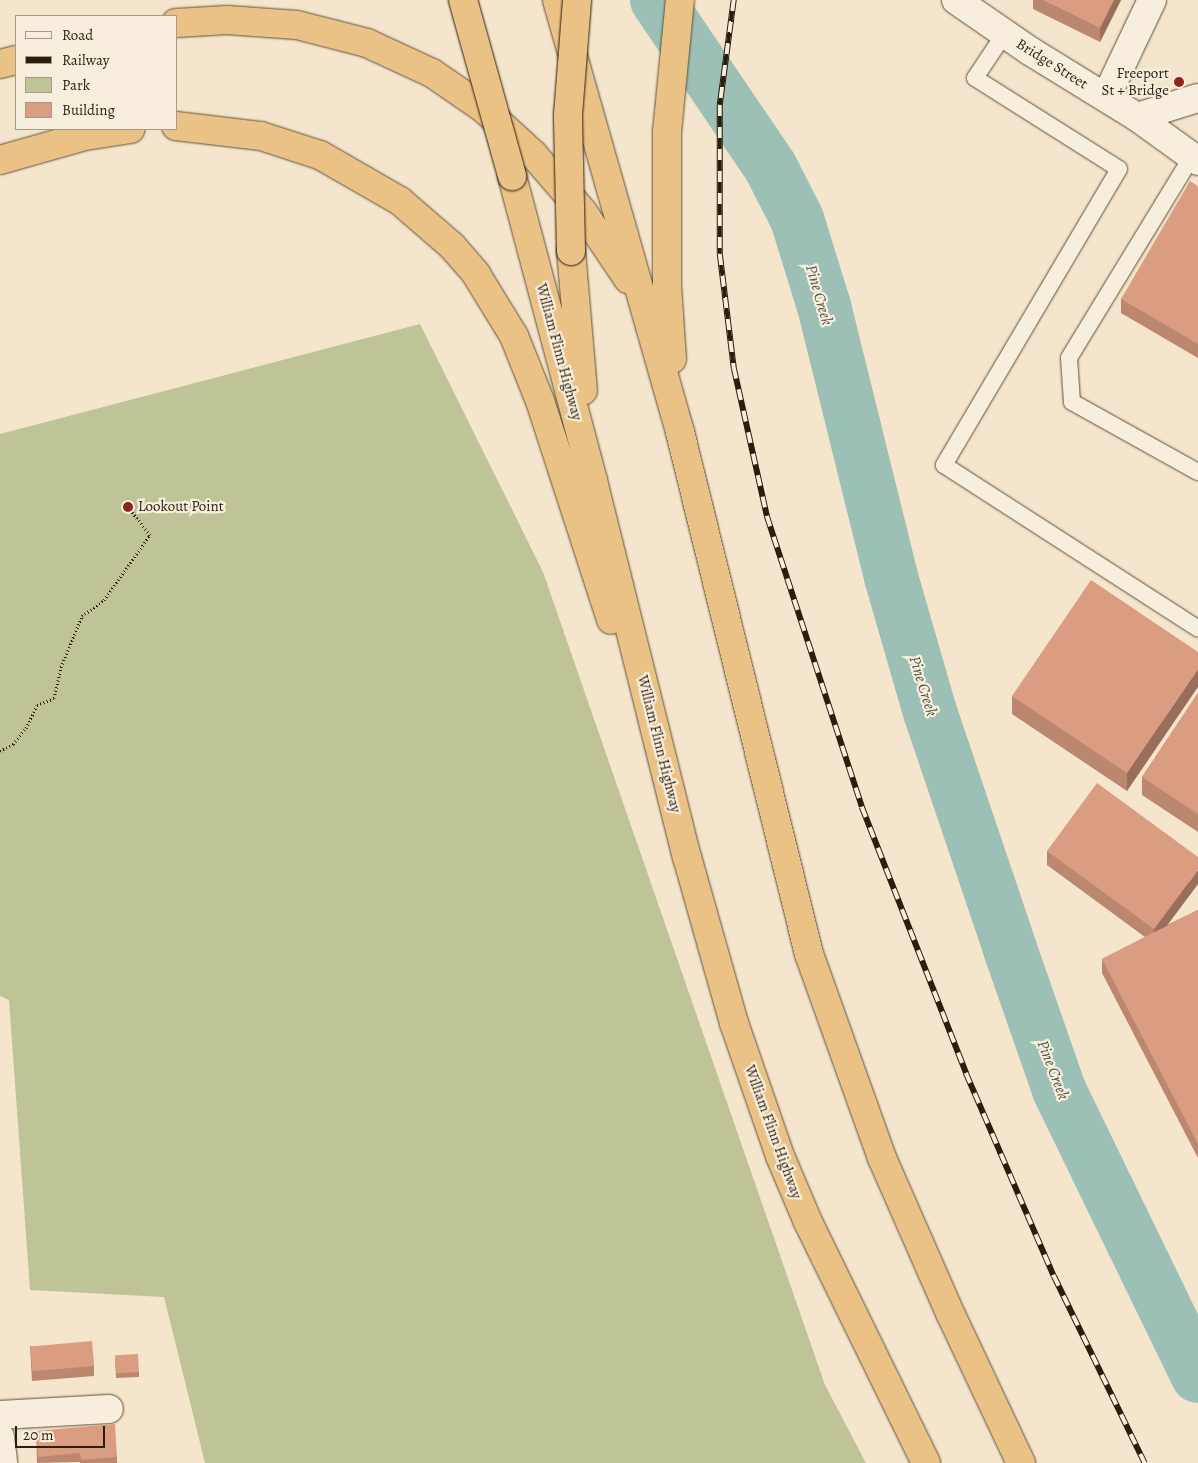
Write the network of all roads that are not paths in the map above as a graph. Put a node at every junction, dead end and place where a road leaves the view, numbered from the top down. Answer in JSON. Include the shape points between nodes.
{"nodes":[{"id":1,"x":463,"y":0,"type":"edge"},
{"id":2,"x":557,"y":0,"type":"edge"},
{"id":3,"x":577,"y":0,"type":"edge"},
{"id":4,"x":680,"y":0,"type":"edge"},
{"id":5,"x":956,"y":0,"type":"edge"},
{"id":6,"x":1152,"y":0,"type":"edge"},
{"id":7,"x":178,"y":23,"type":"edge"},
{"id":8,"x":1005,"y":34,"type":"junction"},
{"id":9,"x":15,"y":60,"type":"edge"},
{"id":10,"x":0,"y":64,"type":"edge"},
{"id":11,"x":1106,"y":97,"type":"junction"},
{"id":12,"x":1198,"y":98,"type":"edge"},
{"id":13,"x":1137,"y":117,"type":"junction"},
{"id":14,"x":178,"y":126,"type":"edge"},
{"id":15,"x":124,"y":130,"type":"edge"},
{"id":16,"x":1195,"y":159,"type":"edge"},
{"id":17,"x":0,"y":160,"type":"edge"},
{"id":18,"x":653,"y":335,"type":"junction"},
{"id":19,"x":680,"y":432,"type":"junction"},
{"id":20,"x":1198,"y":472,"type":"edge"},
{"id":21,"x":593,"y":481,"type":"junction"},
{"id":22,"x":1198,"y":629,"type":"edge"},
{"id":23,"x":687,"y":857,"type":"junction"},
{"id":24,"x":109,"y":1408,"type":"dead end"},
{"id":25,"x":0,"y":1415,"type":"edge"},
{"id":26,"x":0,"y":1436,"type":"edge"},
{"id":27,"x":3,"y":1463,"type":"edge"},
{"id":28,"x":926,"y":1463,"type":"edge"},
{"id":29,"x":1021,"y":1463,"type":"edge"}],
"edges":[{"from":1,"to":21,"type":"highway","name":"William Flinn Highway","bridge":true},
{"from":2,"to":18,"type":"highway","bridge":true},
{"from":3,"to":21,"type":"highway","bridge":true,"via":[[568,114],[571,251]]},
{"from":4,"to":19,"type":"highway","via":[[667,132],[666,208],[667,296]]},
{"from":5,"to":8,"type":"street","name":"Bridge Street"},
{"from":6,"to":11,"type":"street"},
{"from":7,"to":18,"type":"highway","via":[[260,21],[332,33],[401,57],[457,88],[533,154],[583,212],[628,279]]},
{"from":8,"to":11,"type":"street","name":"Bridge Street"},
{"from":8,"to":22,"type":"lane","via":[[975,78],[1119,169],[944,465]]},
{"from":9,"to":10,"type":"highway"},
{"from":11,"to":13,"type":"street","name":"Bridge Street"},
{"from":12,"to":13,"type":"street"},
{"from":13,"to":16,"type":"street","name":"Bridge Street"},
{"from":14,"to":23,"type":"highway","via":[[261,136],[320,155],[346,168],[426,222],[476,274],[514,336],[529,370]]},
{"from":15,"to":17,"type":"highway","via":[[85,136]]},
{"from":16,"to":20,"type":"lane","via":[[1069,358],[1072,402]]},
{"from":18,"to":19,"type":"highway"},
{"from":19,"to":29,"type":"highway","via":[[809,954],[882,1158],[950,1315]]},
{"from":21,"to":23,"type":"highway","name":"William Flinn Highway"},
{"from":23,"to":28,"type":"highway","name":"William Flinn Highway","via":[[734,1023],[780,1156],[834,1280]]},
{"from":24,"to":25,"type":"street"},
{"from":26,"to":27,"type":"street"}]}
